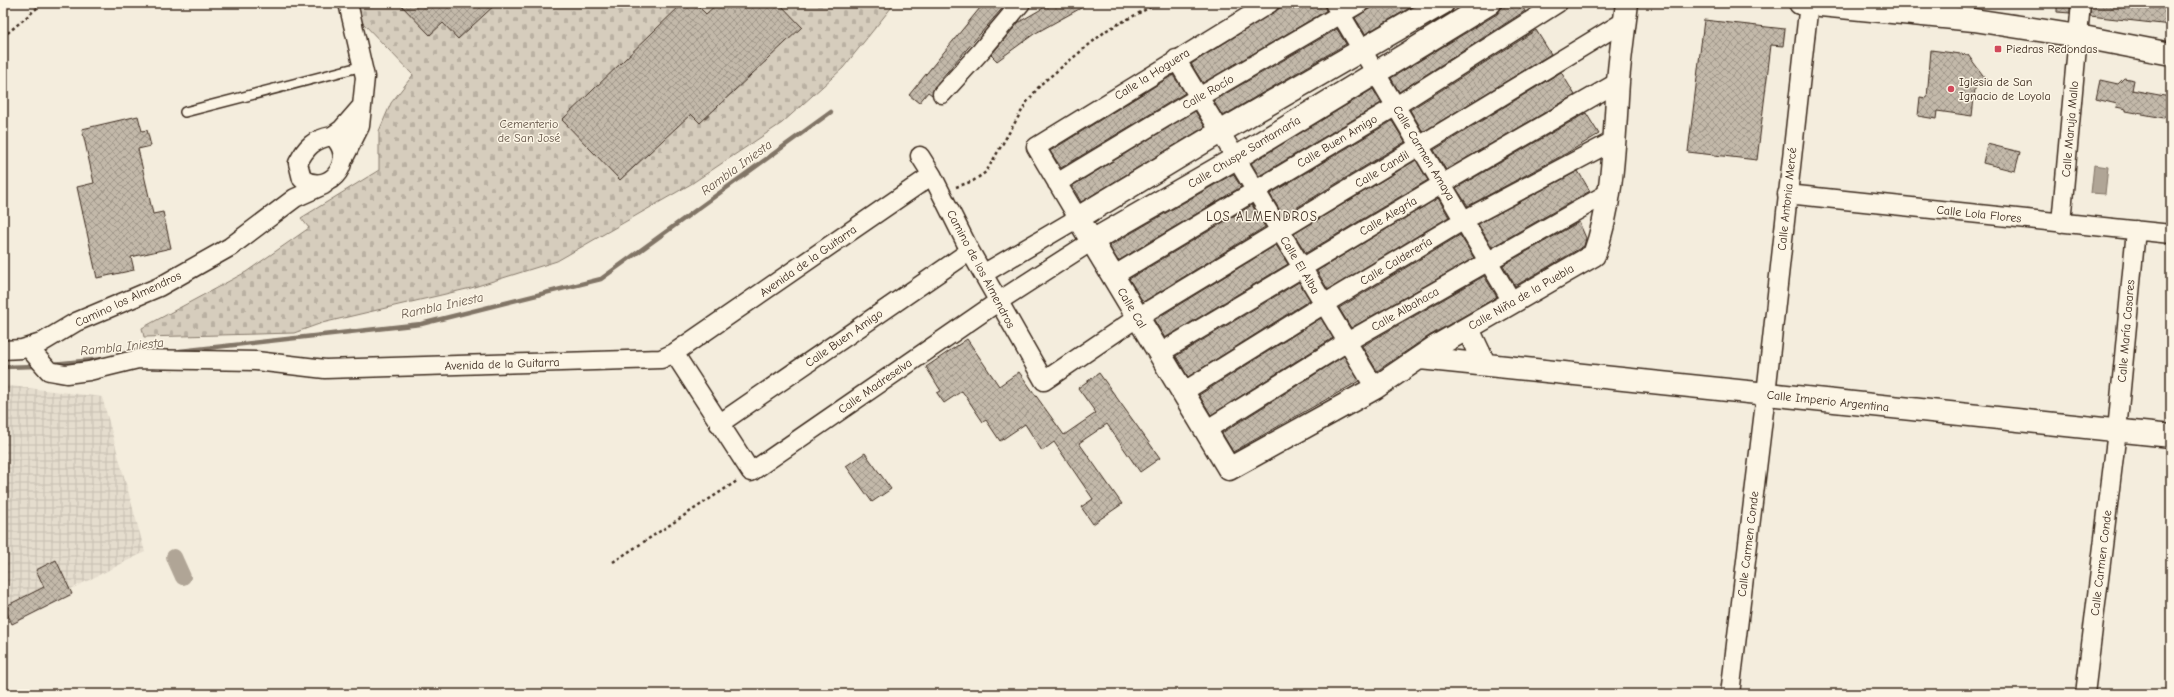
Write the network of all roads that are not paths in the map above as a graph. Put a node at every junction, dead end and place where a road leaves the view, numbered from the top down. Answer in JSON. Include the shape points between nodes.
{"nodes":[{"id":1,"x":348,"y":3,"type":"edge"},
{"id":2,"x":1270,"y":3,"type":"edge"},
{"id":3,"x":1360,"y":3,"type":"edge"},
{"id":4,"x":1443,"y":3,"type":"edge"},
{"id":5,"x":1490,"y":3,"type":"edge"},
{"id":6,"x":1558,"y":3,"type":"edge"},
{"id":7,"x":1806,"y":3,"type":"edge"},
{"id":8,"x":2081,"y":3,"type":"edge"},
{"id":9,"x":1022,"y":5,"type":"edge"},
{"id":10,"x":1337,"y":9,"type":"edge"},
{"id":11,"x":1626,"y":12,"type":"edge"},
{"id":12,"x":2078,"y":36,"type":"junction"},
{"id":13,"x":1362,"y":50,"type":"junction"},
{"id":14,"x":2170,"y":53,"type":"edge"},
{"id":15,"x":1176,"y":60,"type":"junction"},
{"id":16,"x":363,"y":66,"type":"junction"},
{"id":17,"x":1376,"y":73,"type":"junction"},
{"id":18,"x":1618,"y":82,"type":"junction"},
{"id":19,"x":942,"y":94,"type":"dead end"},
{"id":20,"x":1199,"y":97,"type":"junction"},
{"id":21,"x":362,"y":106,"type":"junction"},
{"id":22,"x":1396,"y":106,"type":"junction"},
{"id":23,"x":185,"y":112,"type":"dead end"},
{"id":24,"x":1220,"y":132,"type":"junction"},
{"id":25,"x":332,"y":136,"type":"junction"},
{"id":26,"x":1615,"y":140,"type":"junction"},
{"id":27,"x":1420,"y":146,"type":"junction"},
{"id":28,"x":1036,"y":147,"type":"joint"},
{"id":29,"x":920,"y":156,"type":"dead end"},
{"id":30,"x":1236,"y":158,"type":"junction"},
{"id":31,"x":343,"y":160,"type":"junction"},
{"id":32,"x":298,"y":171,"type":"junction"},
{"id":33,"x":932,"y":175,"type":"junction"},
{"id":34,"x":1057,"y":183,"type":"junction"},
{"id":35,"x":1442,"y":184,"type":"junction"},
{"id":36,"x":324,"y":185,"type":"junction"},
{"id":37,"x":1256,"y":191,"type":"junction"},
{"id":38,"x":1608,"y":193,"type":"junction"},
{"id":39,"x":1787,"y":194,"type":"junction"},
{"id":40,"x":286,"y":204,"type":"junction"},
{"id":41,"x":1078,"y":218,"type":"junction"},
{"id":42,"x":1464,"y":220,"type":"junction"},
{"id":43,"x":2061,"y":223,"type":"junction"},
{"id":44,"x":1280,"y":230,"type":"junction"},
{"id":45,"x":2136,"y":230,"type":"junction"},
{"id":46,"x":2171,"y":234,"type":"edge"},
{"id":47,"x":1092,"y":241,"type":"junction"},
{"id":48,"x":970,"y":251,"type":"junction"},
{"id":49,"x":1488,"y":262,"type":"junction"},
{"id":50,"x":1302,"y":268,"type":"junction"},
{"id":51,"x":983,"y":274,"type":"junction"},
{"id":52,"x":1113,"y":276,"type":"junction"},
{"id":53,"x":999,"y":301,"type":"junction"},
{"id":54,"x":1513,"y":303,"type":"junction"},
{"id":55,"x":1324,"y":304,"type":"junction"},
{"id":56,"x":1138,"y":317,"type":"junction"},
{"id":57,"x":1468,"y":329,"type":"junction"},
{"id":58,"x":1347,"y":342,"type":"junction"},
{"id":59,"x":28,"y":347,"type":"junction"},
{"id":60,"x":3,"y":350,"type":"edge"},
{"id":61,"x":674,"y":353,"type":"junction"},
{"id":62,"x":1160,"y":353,"type":"junction"},
{"id":63,"x":1420,"y":358,"type":"junction"},
{"id":64,"x":1484,"y":363,"type":"junction"},
{"id":65,"x":1044,"y":381,"type":"joint"},
{"id":66,"x":1375,"y":388,"type":"junction"},
{"id":67,"x":1183,"y":392,"type":"junction"},
{"id":68,"x":1766,"y":394,"type":"junction"},
{"id":69,"x":719,"y":424,"type":"junction"},
{"id":70,"x":1206,"y":430,"type":"junction"},
{"id":71,"x":2117,"y":431,"type":"junction"},
{"id":72,"x":2171,"y":436,"type":"edge"},
{"id":73,"x":1229,"y":469,"type":"joint"},
{"id":74,"x":1730,"y":694,"type":"edge"},
{"id":75,"x":2085,"y":694,"type":"edge"}],
"edges":[{"from":1,"to":16,"type":"street"},
{"from":2,"to":15,"type":"street","name":"Calle la Hoguera"},
{"from":3,"to":10,"type":"street","name":"Calle Rocío"},
{"from":4,"to":13,"type":"street"},
{"from":5,"to":17,"type":"street","name":"Calle Chuspe Santamaría"},
{"from":6,"to":22,"type":"street","name":"Calle Buen Amigo"},
{"from":7,"to":12,"type":"street","via":[[1974,20]]},
{"from":7,"to":39,"type":"street","name":"Calle Antonia Mercé"},
{"from":8,"to":12,"type":"street","name":"Calle Maruja Mallo"},
{"from":9,"to":19,"type":"street"},
{"from":10,"to":13,"type":"street","name":"Calle Carmen Amaya"},
{"from":10,"to":20,"type":"street","name":"Calle Rocío"},
{"from":11,"to":18,"type":"street","name":"Calle Niña de la Puebla"},
{"from":11,"to":27,"type":"street","name":"Calle Candil"},
{"from":12,"to":14,"type":"street"},
{"from":12,"to":43,"type":"street","name":"Calle Maruja Mallo"},
{"from":13,"to":17,"type":"street","name":"Calle Carmen Amaya"},
{"from":13,"to":24,"type":"street"},
{"from":15,"to":20,"type":"street","name":"Calle El Alba"},
{"from":15,"to":28,"type":"street","name":"Calle la Hoguera"},
{"from":16,"to":21,"type":"street","via":[[365,77]]},
{"from":16,"to":23,"type":"lane"},
{"from":17,"to":22,"type":"street","name":"Calle Carmen Amaya"},
{"from":17,"to":30,"type":"street","name":"Calle Chuspe Santamaría"},
{"from":18,"to":26,"type":"street","name":"Calle Niña de la Puebla"},
{"from":18,"to":35,"type":"street","name":"Calle Alegría"},
{"from":20,"to":24,"type":"street","name":"Calle El Alba"},
{"from":20,"to":34,"type":"street","name":"Calle Rocío"},
{"from":21,"to":25,"type":"street","via":[[342,130]]},
{"from":21,"to":31,"type":"street","via":[[360,126]]},
{"from":22,"to":27,"type":"street","name":"Calle Carmen Amaya"},
{"from":22,"to":37,"type":"street","name":"Calle Buen Amigo"},
{"from":24,"to":30,"type":"street","name":"Calle El Alba"},
{"from":24,"to":41,"type":"street"},
{"from":25,"to":31,"type":"street","via":[[340,143]]},
{"from":25,"to":32,"type":"street","via":[[312,142],[298,162]]},
{"from":26,"to":38,"type":"street","name":"Calle Niña de la Puebla"},
{"from":26,"to":42,"type":"street","name":"Calle Calderería"},
{"from":27,"to":35,"type":"street","name":"Calle Carmen Amaya"},
{"from":27,"to":44,"type":"street","name":"Calle Candil"},
{"from":28,"to":34,"type":"street","name":"Calle Cal"},
{"from":29,"to":33,"type":"street","name":"Camino de los Almendros"},
{"from":30,"to":37,"type":"street","name":"Calle El Alba"},
{"from":30,"to":47,"type":"street","name":"Calle Chuspe Santamaría"},
{"from":31,"to":36,"type":"street","via":[[337,173]]},
{"from":32,"to":36,"type":"street","via":[[308,184]]},
{"from":32,"to":40,"type":"street","name":"Camino los Almendros","via":[[297,182]]},
{"from":33,"to":48,"type":"street","name":"Camino de los Almendros"},
{"from":33,"to":61,"type":"street","name":"Avenida de la Guitarra"},
{"from":34,"to":41,"type":"street","name":"Calle Cal"},
{"from":35,"to":42,"type":"street","name":"Calle Carmen Amaya"},
{"from":35,"to":50,"type":"street","name":"Calle Alegría"},
{"from":36,"to":40,"type":"street","name":"Camino los Almendros"},
{"from":37,"to":44,"type":"street","name":"Calle El Alba"},
{"from":37,"to":52,"type":"street","name":"Calle Buen Amigo"},
{"from":38,"to":49,"type":"street","name":"Calle Albahaca"},
{"from":38,"to":54,"type":"street","name":"Calle Niña de la Puebla","via":[[1603,231],[1594,255]]},
{"from":39,"to":43,"type":"street","name":"Calle Lola Flores"},
{"from":39,"to":68,"type":"street","name":"Calle Antonia Mercé"},
{"from":40,"to":59,"type":"street","name":"Camino los Almendros","via":[[230,247],[159,287],[76,322],[41,343]]},
{"from":41,"to":47,"type":"street","name":"Calle Cal"},
{"from":41,"to":51,"type":"street"},
{"from":42,"to":49,"type":"street","name":"Calle Carmen Amaya"},
{"from":42,"to":55,"type":"street","name":"Calle Calderería"},
{"from":43,"to":45,"type":"street","name":"Calle Lola Flores"},
{"from":44,"to":50,"type":"street","name":"Calle El Alba"},
{"from":44,"to":56,"type":"street","name":"Calle Candil"},
{"from":45,"to":46,"type":"street","name":"Calle Lola Flores"},
{"from":45,"to":71,"type":"street","name":"Calle María Casares"},
{"from":47,"to":52,"type":"street","name":"Calle Cal"},
{"from":47,"to":53,"type":"street","name":"Calle Chuspe Santamaría"},
{"from":48,"to":51,"type":"street","name":"Camino de los Almendros"},
{"from":48,"to":69,"type":"street","name":"Calle Buen Amigo"},
{"from":49,"to":54,"type":"street","name":"Calle Carmen Amaya"},
{"from":49,"to":58,"type":"street","name":"Calle Albahaca"},
{"from":50,"to":55,"type":"street","name":"Calle El Alba"},
{"from":50,"to":62,"type":"street","name":"Calle Alegría"},
{"from":51,"to":53,"type":"street","name":"Camino de los Almendros"},
{"from":52,"to":56,"type":"street","name":"Calle Cal"},
{"from":53,"to":65,"type":"street","name":"Camino de los Almendros"},
{"from":53,"to":69,"type":"street","name":"Calle Madreselva","via":[[751,472]]},
{"from":54,"to":57,"type":"street","name":"Calle Niña de la Puebla"},
{"from":55,"to":58,"type":"street","name":"Calle El Alba"},
{"from":55,"to":67,"type":"street","name":"Calle Calderería"},
{"from":56,"to":62,"type":"street","name":"Calle Cal"},
{"from":56,"to":65,"type":"street","name":"Calle Candil"},
{"from":57,"to":63,"type":"street","name":"Calle Niña de la Puebla"},
{"from":57,"to":64,"type":"street"},
{"from":58,"to":66,"type":"street","name":"Calle El Alba"},
{"from":58,"to":70,"type":"street","name":"Calle Albahaca"},
{"from":59,"to":60,"type":"street","name":"Camino los Almendros"},
{"from":59,"to":61,"type":"street","name":"Avenida de la Guitarra","via":[[49,371],[66,374],[138,359],[256,362],[325,369],[661,359]]},
{"from":61,"to":69,"type":"street"},
{"from":62,"to":67,"type":"street","name":"Calle Cal"},
{"from":63,"to":64,"type":"street","name":"Calle Imperio Argentina"},
{"from":63,"to":66,"type":"street","name":"Calle Niña de la Puebla"},
{"from":64,"to":68,"type":"street","name":"Calle Imperio Argentina"},
{"from":66,"to":73,"type":"street","name":"Calle Niña de la Puebla"},
{"from":67,"to":70,"type":"street","name":"Calle Cal"},
{"from":68,"to":71,"type":"street","name":"Calle Imperio Argentina"},
{"from":68,"to":74,"type":"street","name":"Calle Carmen Conde"},
{"from":70,"to":73,"type":"street","name":"Calle Cal"},
{"from":71,"to":72,"type":"street","name":"Calle Imperio Argentina"},
{"from":71,"to":75,"type":"street","name":"Calle Carmen Conde"}]}
